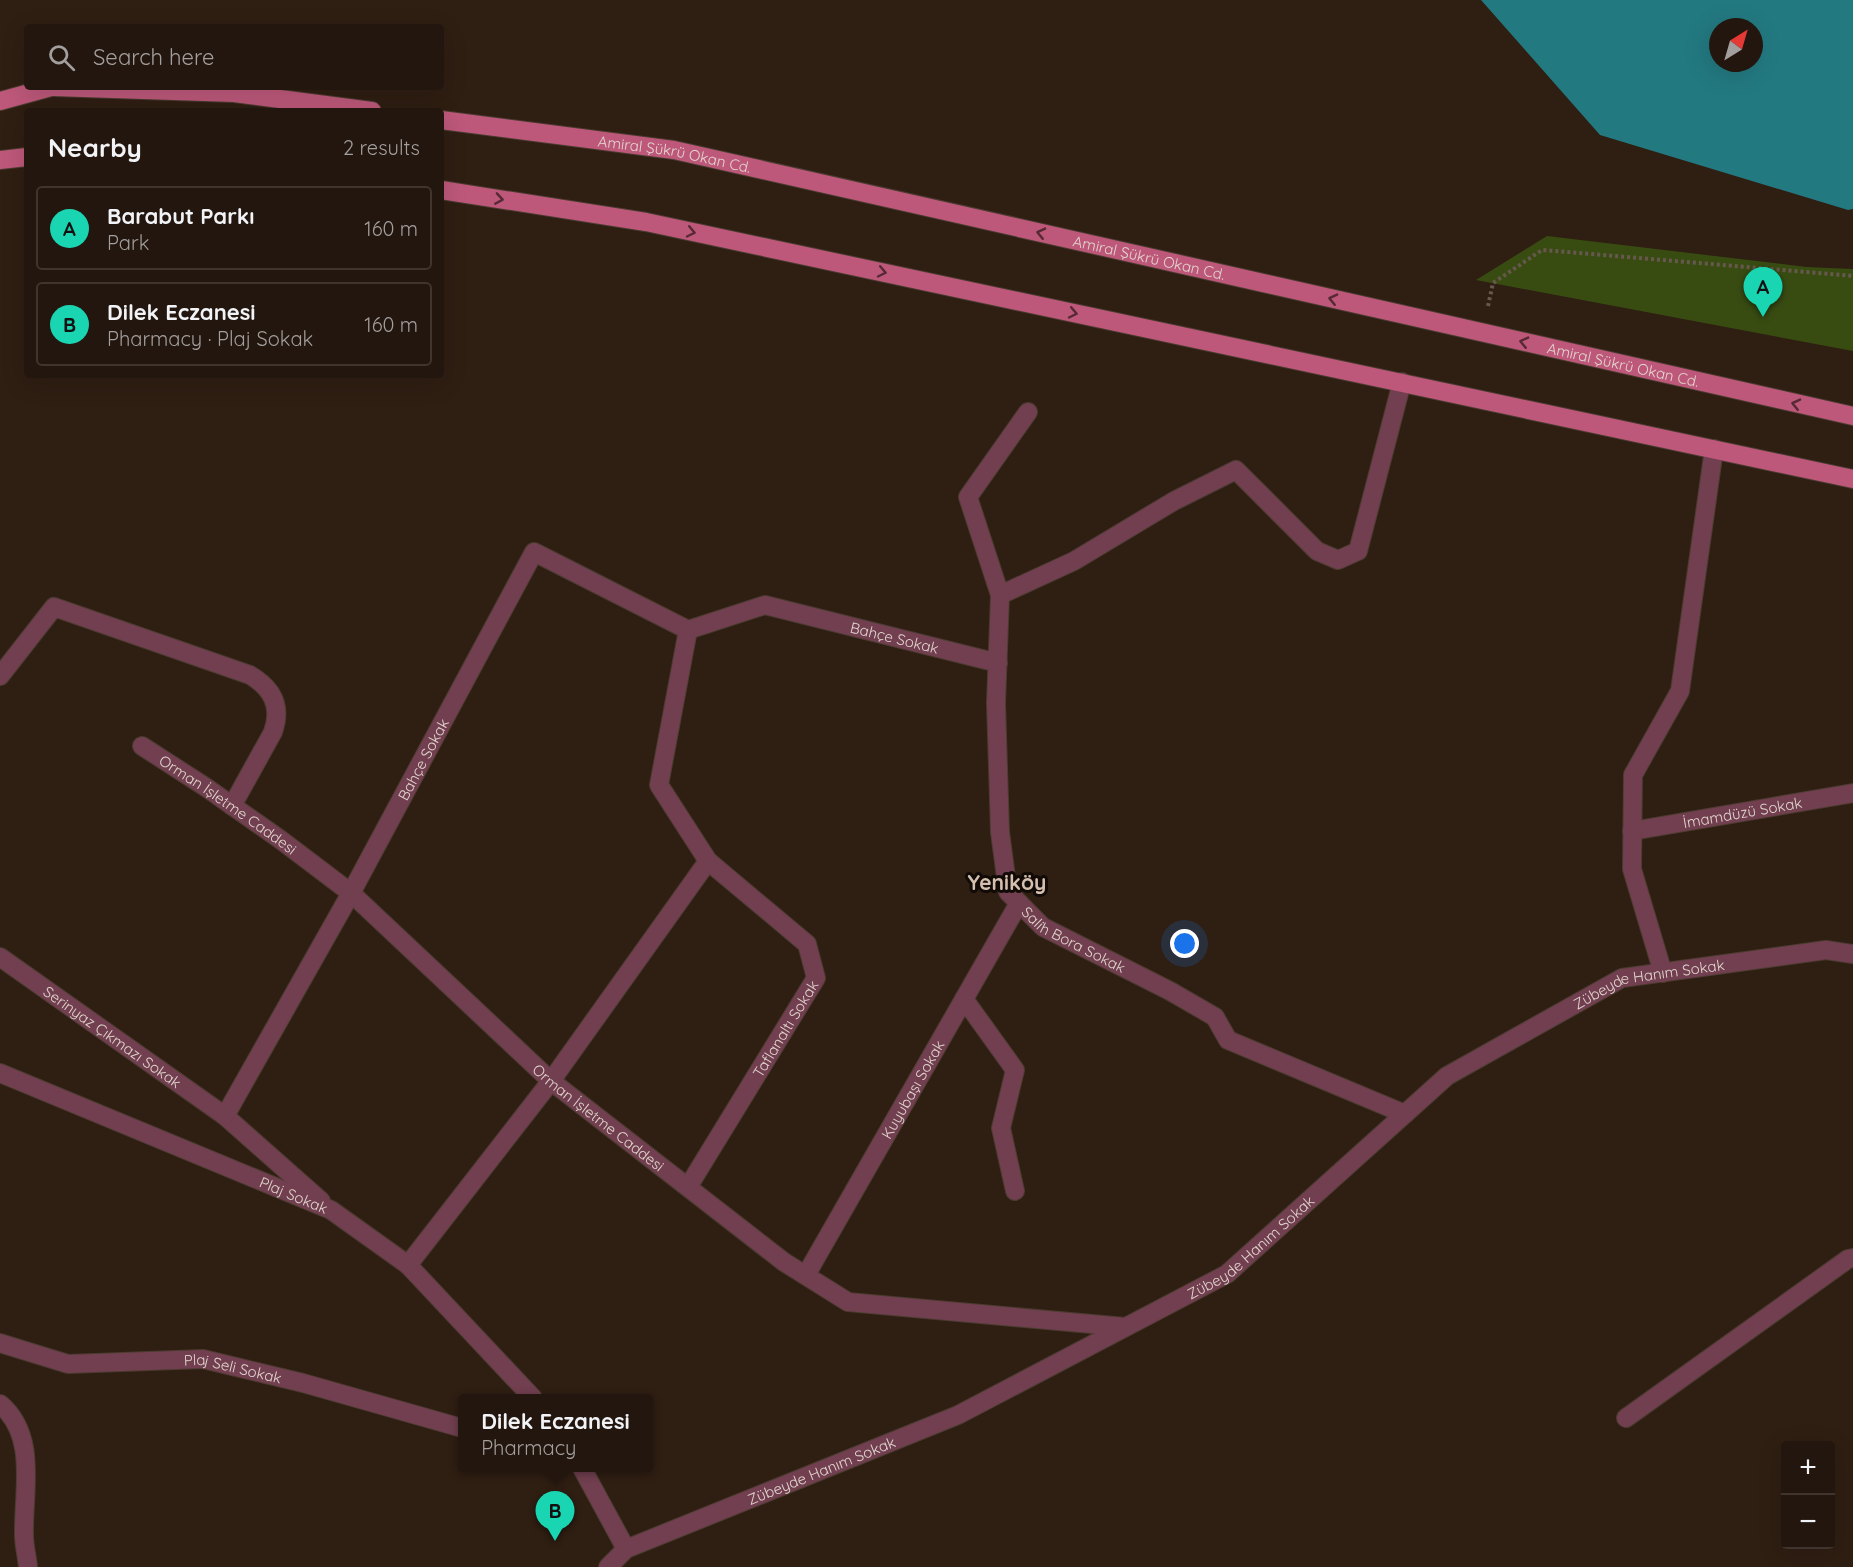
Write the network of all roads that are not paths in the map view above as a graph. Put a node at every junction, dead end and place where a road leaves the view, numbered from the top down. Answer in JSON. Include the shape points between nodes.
{"nodes":[{"id":1,"x":41,"y":90,"type":"edge"},
{"id":2,"x":143,"y":90,"type":"edge"},
{"id":3,"x":0,"y":101,"type":"edge"},
{"id":4,"x":349,"y":108,"type":"edge"},
{"id":5,"x":444,"y":120,"type":"edge"},
{"id":6,"x":24,"y":157,"type":"edge"},
{"id":7,"x":0,"y":160,"type":"edge"},
{"id":8,"x":444,"y":190,"type":"edge"},
{"id":9,"x":1402,"y":382,"type":"junction"},
{"id":10,"x":1028,"y":412,"type":"dead end"},
{"id":11,"x":1853,"y":416,"type":"edge"},
{"id":12,"x":1714,"y":449,"type":"junction"},
{"id":13,"x":1853,"y":479,"type":"edge"},
{"id":14,"x":1000,"y":595,"type":"junction"},
{"id":15,"x":688,"y":630,"type":"junction"},
{"id":16,"x":998,"y":663,"type":"junction"},
{"id":17,"x":0,"y":676,"type":"edge"},
{"id":18,"x":142,"y":746,"type":"dead end"},
{"id":19,"x":1853,"y":793,"type":"edge"},
{"id":20,"x":232,"y":806,"type":"junction"},
{"id":21,"x":1632,"y":831,"type":"junction"},
{"id":22,"x":708,"y":861,"type":"junction"},
{"id":23,"x":351,"y":893,"type":"junction"},
{"id":24,"x":1019,"y":903,"type":"junction"},
{"id":25,"x":1853,"y":954,"type":"edge"},
{"id":26,"x":0,"y":957,"type":"edge"},
{"id":27,"x":1663,"y":973,"type":"junction"},
{"id":28,"x":964,"y":999,"type":"junction"},
{"id":29,"x":0,"y":1073,"type":"edge"},
{"id":30,"x":551,"y":1081,"type":"junction"},
{"id":31,"x":1405,"y":1114,"type":"junction"},
{"id":32,"x":225,"y":1116,"type":"junction"},
{"id":33,"x":688,"y":1187,"type":"junction"},
{"id":34,"x":1016,"y":1191,"type":"dead end"},
{"id":35,"x":331,"y":1210,"type":"junction"},
{"id":36,"x":1853,"y":1258,"type":"edge"},
{"id":37,"x":408,"y":1265,"type":"junction"},
{"id":38,"x":806,"y":1275,"type":"junction"},
{"id":39,"x":1125,"y":1328,"type":"junction"},
{"id":40,"x":0,"y":1343,"type":"edge"},
{"id":41,"x":529,"y":1394,"type":"edge"},
{"id":42,"x":0,"y":1404,"type":"edge"},
{"id":43,"x":1626,"y":1418,"type":"dead end"},
{"id":44,"x":458,"y":1427,"type":"edge"},
{"id":45,"x":584,"y":1472,"type":"edge"},
{"id":46,"x":626,"y":1549,"type":"junction"},
{"id":47,"x":28,"y":1567,"type":"edge"},
{"id":48,"x":608,"y":1567,"type":"edge"}],
"edges":[{"from":1,"to":3,"type":"main road"},
{"from":2,"to":4,"type":"main road","via":[[234,93]]},
{"from":11,"to":5,"type":"main road","name":"Amiral Şükrü Okan Cd.","one_way":true,"via":[[674,150]]},
{"from":6,"to":7,"type":"main road"},
{"from":8,"to":9,"type":"main road","one_way":true,"via":[[646,222]]},
{"from":9,"to":12,"type":"main road"},
{"from":9,"to":14,"type":"street","via":[[1358,551],[1338,560],[1317,550],[1236,470],[1174,501],[1074,561]]},
{"from":10,"to":14,"type":"street","name":"Salih Bora Sokak","via":[[968,497]]},
{"from":12,"to":13,"type":"main road"},
{"from":12,"to":21,"type":"street","via":[[1680,691],[1633,775]]},
{"from":14,"to":16,"type":"street","name":"Salih Bora Sokak"},
{"from":15,"to":16,"type":"street","name":"Bahçe Sokak","via":[[765,605]]},
{"from":15,"to":22,"type":"street","via":[[659,785]]},
{"from":15,"to":23,"type":"street","name":"Bahçe Sokak","via":[[534,552]]},
{"from":16,"to":24,"type":"street","name":"Salih Bora Sokak","via":[[1000,831],[1008,892]]},
{"from":17,"to":20,"type":"street","via":[[54,607],[250,675],[261,682],[276,703],[276,723]]},
{"from":18,"to":20,"type":"street","name":"Orman İşletme Caddesi"},
{"from":19,"to":21,"type":"street","name":"İmamdüzü Sokak"},
{"from":20,"to":23,"type":"street","name":"Orman İşletme Caddesi"},
{"from":21,"to":27,"type":"street","via":[[1632,869]]},
{"from":22,"to":30,"type":"street"},
{"from":22,"to":33,"type":"street","name":"Taflanaltı Sokak","via":[[807,944],[816,978]]},
{"from":23,"to":30,"type":"street","name":"Orman İşletme Caddesi"},
{"from":23,"to":32,"type":"street","name":"Bahçe Sokak"},
{"from":24,"to":28,"type":"street","name":"Kuyubaşı Sokak"},
{"from":24,"to":31,"type":"street","name":"Salih Bora Sokak","via":[[1043,927],[1215,1017],[1228,1040]]},
{"from":25,"to":27,"type":"street","name":"Zübeyde Hanım Sokak","via":[[1826,950]]},
{"from":26,"to":32,"type":"street","name":"Serinyaz Çıkmazı Sokak"},
{"from":27,"to":31,"type":"street","name":"Zübeyde Hanım Sokak","via":[[1622,978],[1447,1076]]},
{"from":28,"to":34,"type":"street","via":[[1015,1070],[1001,1128]]},
{"from":28,"to":38,"type":"street","name":"Kuyubaşı Sokak"},
{"from":29,"to":35,"type":"street","name":"Plaj Sokak"},
{"from":30,"to":33,"type":"street","name":"Orman İşletme Caddesi"},
{"from":30,"to":37,"type":"street"},
{"from":31,"to":39,"type":"street","name":"Zübeyde Hanım Sokak","via":[[1227,1274]]},
{"from":32,"to":35,"type":"street","name":"Serinyaz Çıkmazı Sokak"},
{"from":33,"to":38,"type":"street","name":"Orman İşletme Caddesi"},
{"from":35,"to":37,"type":"street","name":"Plaj Sokak"},
{"from":36,"to":43,"type":"street"},
{"from":37,"to":41,"type":"street","name":"Plaj Sokak"},
{"from":38,"to":39,"type":"street","name":"Orman İşletme Caddesi","via":[[848,1302]]},
{"from":39,"to":46,"type":"street","name":"Zübeyde Hanım Sokak","via":[[958,1415]]},
{"from":40,"to":44,"type":"street","name":"Plaj Seli Sokak","via":[[68,1364],[203,1359]]},
{"from":42,"to":47,"type":"street","via":[[15,1418],[21,1434],[27,1483],[24,1535]]},
{"from":45,"to":46,"type":"street"},
{"from":46,"to":48,"type":"street"}]}
